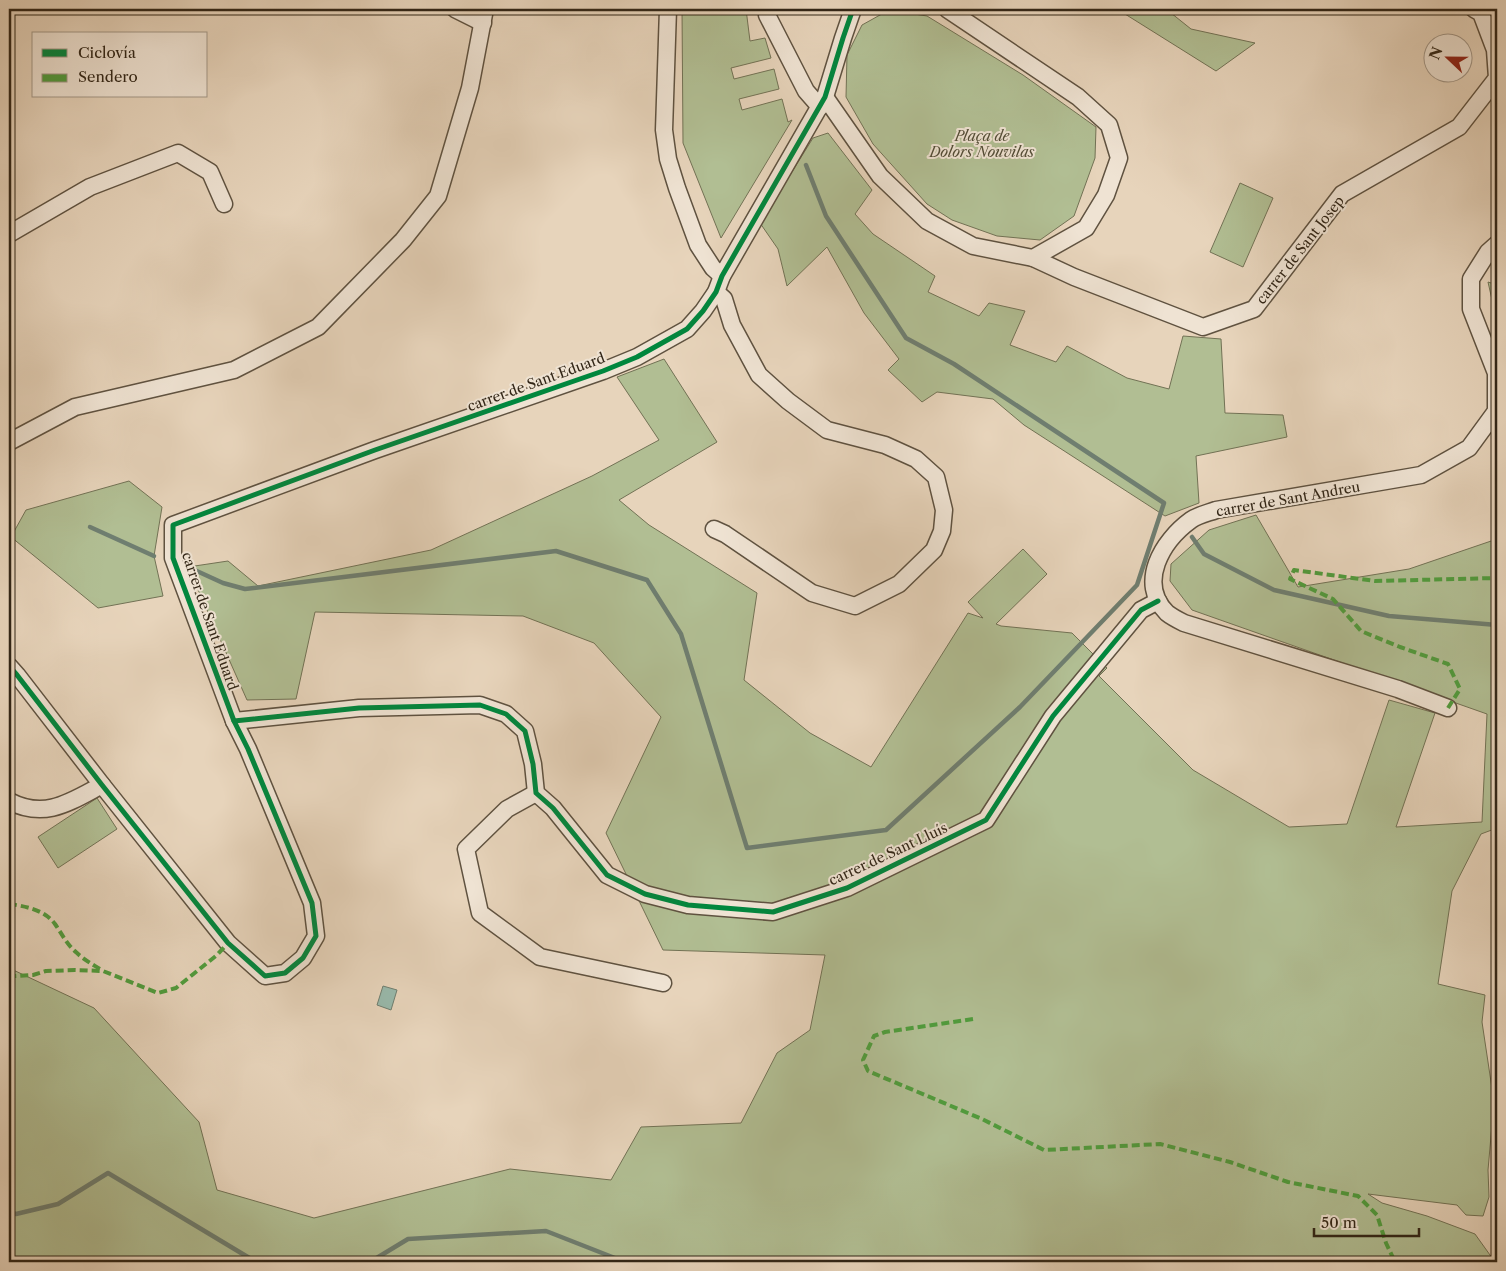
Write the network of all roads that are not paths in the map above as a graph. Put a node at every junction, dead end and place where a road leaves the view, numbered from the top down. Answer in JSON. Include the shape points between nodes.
{"nodes":[{"id":1,"x":455,"y":9,"type":"edge"},
{"id":2,"x":668,"y":9,"type":"edge"},
{"id":3,"x":854,"y":9,"type":"edge"},
{"id":4,"x":947,"y":9,"type":"edge"},
{"id":5,"x":1474,"y":9,"type":"edge"},
{"id":6,"x":767,"y":15,"type":"dead end"},
{"id":7,"x":484,"y":16,"type":"edge"},
{"id":8,"x":823,"y":102,"type":"junction"},
{"id":9,"x":224,"y":204,"type":"dead end"},
{"id":10,"x":9,"y":234,"type":"edge"},
{"id":11,"x":1497,"y":244,"type":"edge"},
{"id":12,"x":1033,"y":258,"type":"junction"},
{"id":13,"x":722,"y":276,"type":"junction"},
{"id":14,"x":716,"y":292,"type":"junction"},
{"id":15,"x":9,"y":442,"type":"edge"},
{"id":16,"x":714,"y":529,"type":"dead end"},
{"id":17,"x":1158,"y":601,"type":"junction"},
{"id":18,"x":9,"y":666,"type":"edge"},
{"id":19,"x":1448,"y":708,"type":"dead end"},
{"id":20,"x":234,"y":721,"type":"junction"},
{"id":21,"x":102,"y":785,"type":"junction"},
{"id":22,"x":536,"y":793,"type":"junction"},
{"id":23,"x":9,"y":801,"type":"edge"},
{"id":24,"x":663,"y":983,"type":"dead end"}],
"edges":[{"from":1,"to":7,"type":"street"},
{"from":2,"to":13,"type":"street","via":[[664,130],[668,159],[698,245]]},
{"from":3,"to":8,"type":"street"},
{"from":4,"to":12,"type":"street","via":[[1078,97],[1109,125],[1119,158],[1106,195],[1086,228]]},
{"from":5,"to":12,"type":"street","name":"carrer de Sant Josep","via":[[1481,13],[1495,50],[1497,78],[1477,106],[1460,127],[1342,194],[1254,309],[1203,327]]},
{"from":6,"to":8,"type":"street","via":[[806,91]]},
{"from":7,"to":15,"type":"street","via":[[470,88],[438,196],[403,240],[318,327],[234,370],[75,407]]},
{"from":8,"to":12,"type":"street","via":[[880,176],[927,221],[973,246]]},
{"from":8,"to":13,"type":"street","name":"carrer de Sant Eduard"},
{"from":9,"to":10,"type":"street","via":[[210,172],[178,153],[90,187]]},
{"from":11,"to":17,"type":"street","name":"carrer de Sant Andreu","via":[[1471,278],[1471,309],[1496,373],[1496,411],[1468,448],[1421,475],[1216,510],[1192,519],[1174,535],[1155,566],[1152,585]]},
{"from":13,"to":14,"type":"street","name":"carrer de Sant Eduard"},
{"from":14,"to":16,"type":"street","via":[[724,299],[732,325],[759,375],[827,430],[886,445],[916,459],[936,477],[944,510],[942,530],[934,550],[899,584],[855,606],[812,593]]},
{"from":14,"to":20,"type":"street","name":"carrer de Sant Eduard","via":[[687,329],[637,357],[173,524],[173,558]]},
{"from":17,"to":19,"type":"street","via":[[1168,614],[1184,623],[1398,688]]},
{"from":17,"to":22,"type":"street","name":"carrer de Sant Lluís","via":[[1141,610],[1053,716],[986,820],[847,888],[773,912],[688,904],[645,894],[607,875],[553,808]]},
{"from":18,"to":21,"type":"street","name":"carrer de Sant Eduard"},
{"from":20,"to":21,"type":"street","name":"carrer de Sant Eduard","via":[[312,903],[316,936],[304,958],[285,973],[265,976],[228,943]]},
{"from":20,"to":22,"type":"street","via":[[360,708],[480,704],[506,714],[525,731]]},
{"from":21,"to":23,"type":"street","via":[[68,804],[38,810]]},
{"from":22,"to":24,"type":"street","via":[[507,809],[466,849],[480,913],[540,957]]}]}
